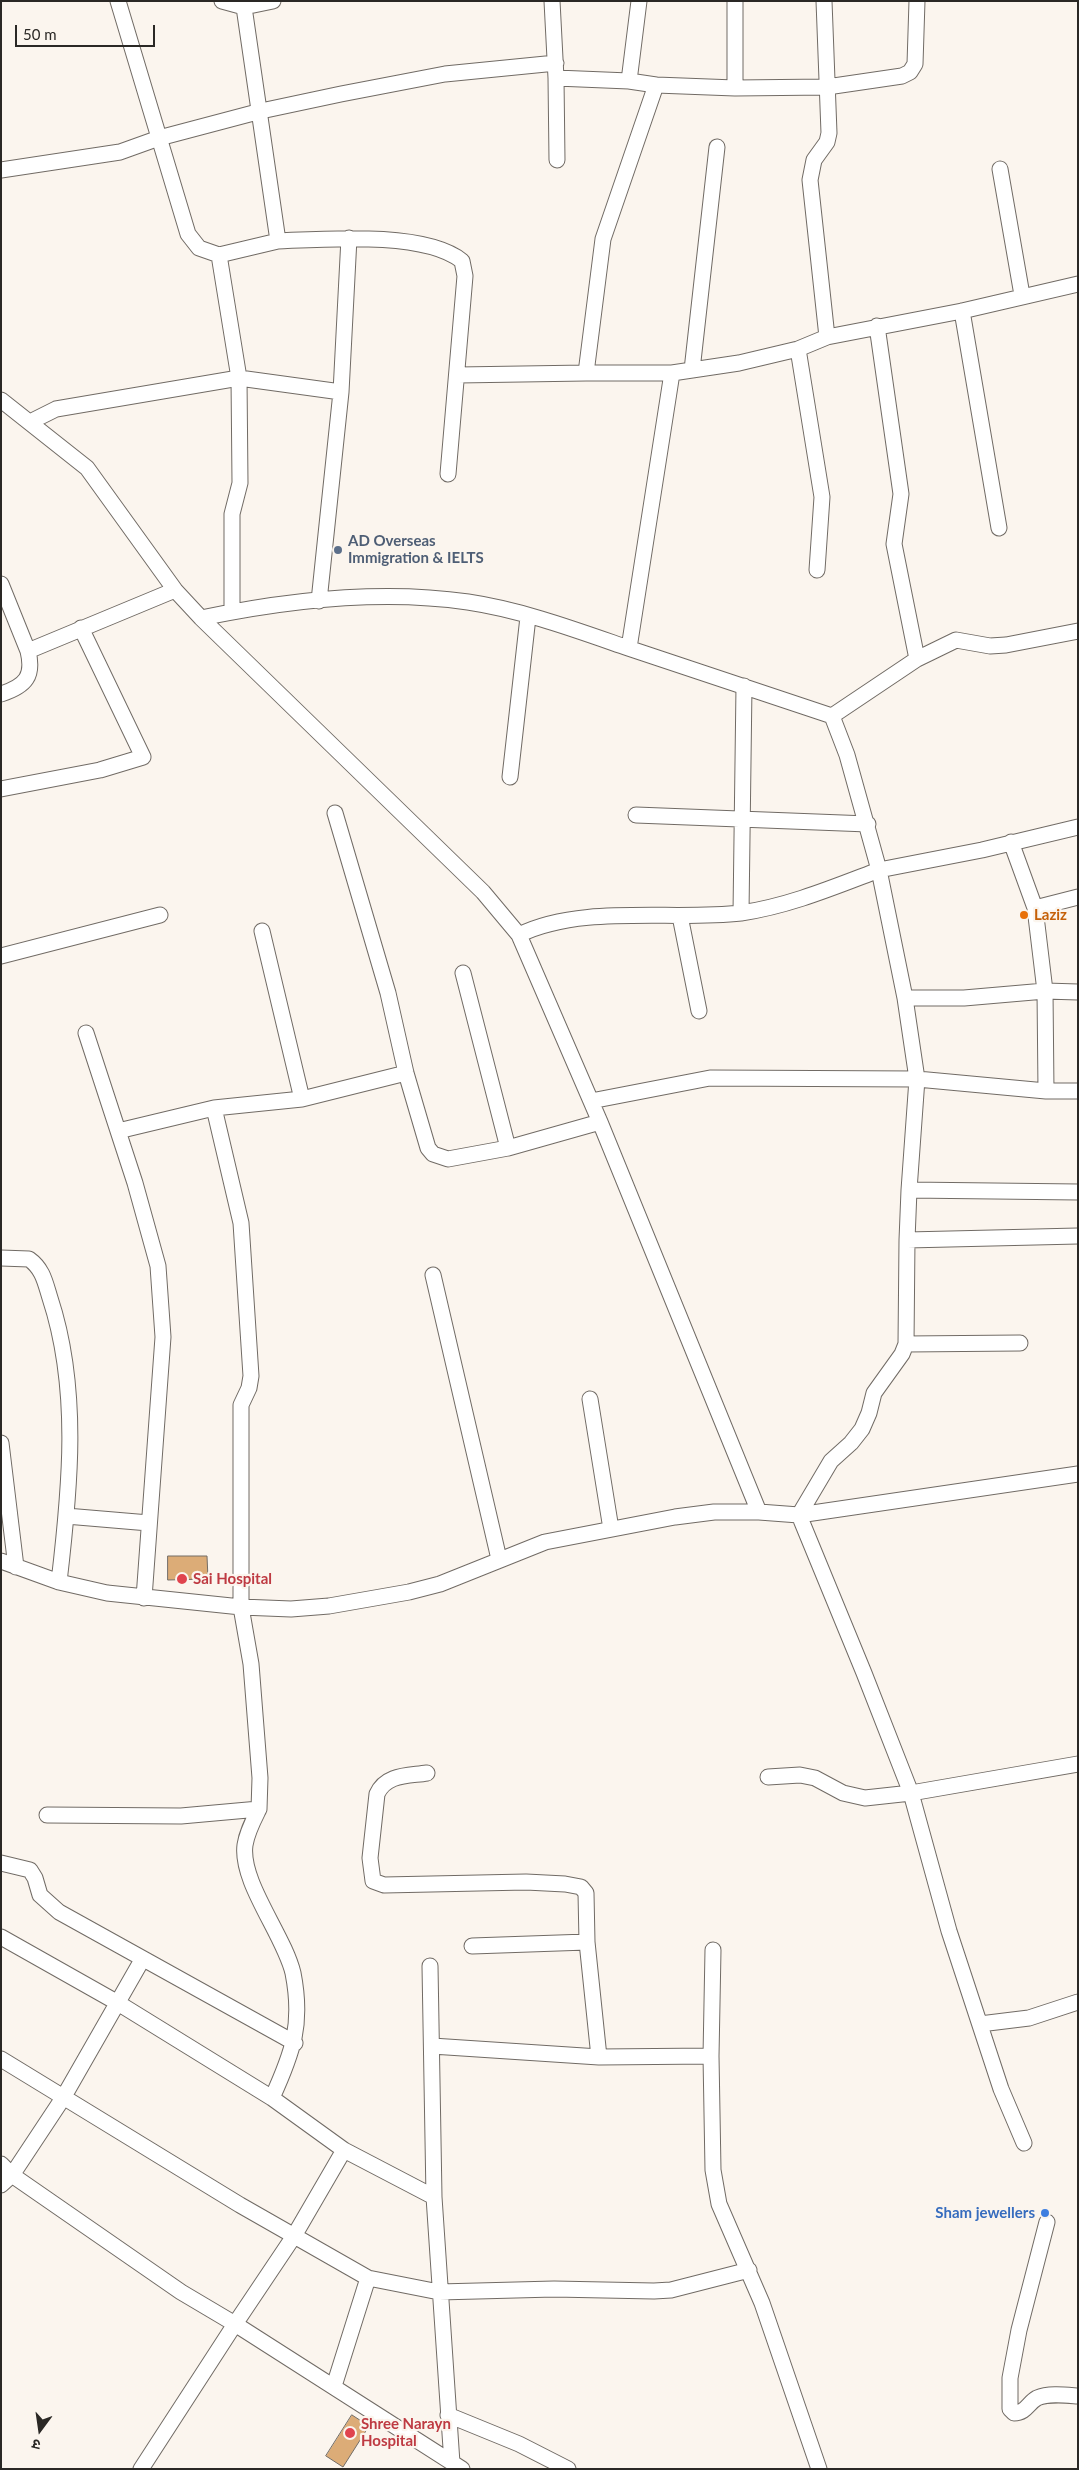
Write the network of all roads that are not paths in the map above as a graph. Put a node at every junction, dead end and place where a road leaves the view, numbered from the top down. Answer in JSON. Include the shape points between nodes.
{"nodes":[{"id":1,"x":118,"y":1,"type":"edge"},
{"id":2,"x":222,"y":1,"type":"edge"},
{"id":3,"x":273,"y":1,"type":"edge"},
{"id":4,"x":552,"y":1,"type":"edge"},
{"id":5,"x":639,"y":1,"type":"edge"},
{"id":6,"x":735,"y":1,"type":"edge"},
{"id":7,"x":824,"y":1,"type":"edge"},
{"id":8,"x":917,"y":1,"type":"edge"},
{"id":9,"x":244,"y":6,"type":"junction"},
{"id":10,"x":556,"y":71,"type":"junction"},
{"id":11,"x":629,"y":81,"type":"junction"},
{"id":12,"x":656,"y":84,"type":"junction"},
{"id":13,"x":827,"y":87,"type":"junction"},
{"id":14,"x":735,"y":88,"type":"junction"},
{"id":15,"x":261,"y":110,"type":"junction"},
{"id":16,"x":159,"y":138,"type":"junction"},
{"id":17,"x":717,"y":148,"type":"dead end"},
{"id":18,"x":557,"y":160,"type":"dead end"},
{"id":19,"x":1000,"y":169,"type":"dead end"},
{"id":20,"x":1,"y":170,"type":"edge"},
{"id":21,"x":349,"y":238,"type":"junction"},
{"id":22,"x":278,"y":241,"type":"junction"},
{"id":23,"x":219,"y":255,"type":"junction"},
{"id":24,"x":1078,"y":284,"type":"edge"},
{"id":25,"x":1022,"y":295,"type":"junction"},
{"id":26,"x":962,"y":311,"type":"junction"},
{"id":27,"x":877,"y":326,"type":"junction"},
{"id":28,"x":827,"y":338,"type":"junction"},
{"id":29,"x":798,"y":349,"type":"junction"},
{"id":30,"x":692,"y":370,"type":"junction"},
{"id":31,"x":586,"y":372,"type":"junction"},
{"id":32,"x":672,"y":373,"type":"junction"},
{"id":33,"x":458,"y":375,"type":"junction"},
{"id":34,"x":239,"y":378,"type":"junction"},
{"id":35,"x":341,"y":392,"type":"junction"},
{"id":36,"x":1,"y":400,"type":"edge"},
{"id":37,"x":30,"y":422,"type":"junction"},
{"id":38,"x":448,"y":474,"type":"dead end"},
{"id":39,"x":999,"y":528,"type":"dead end"},
{"id":40,"x":817,"y":570,"type":"dead end"},
{"id":41,"x":1,"y":584,"type":"edge"},
{"id":42,"x":175,"y":590,"type":"junction"},
{"id":43,"x":319,"y":601,"type":"junction"},
{"id":44,"x":232,"y":612,"type":"junction"},
{"id":45,"x":528,"y":617,"type":"junction"},
{"id":46,"x":201,"y":618,"type":"junction"},
{"id":47,"x":81,"y":628,"type":"junction"},
{"id":48,"x":1078,"y":631,"type":"edge"},
{"id":49,"x":629,"y":648,"type":"junction"},
{"id":50,"x":28,"y":651,"type":"junction"},
{"id":51,"x":916,"y":658,"type":"junction"},
{"id":52,"x":744,"y":686,"type":"junction"},
{"id":53,"x":1,"y":694,"type":"edge"},
{"id":54,"x":832,"y":716,"type":"junction"},
{"id":55,"x":510,"y":777,"type":"dead end"},
{"id":56,"x":1,"y":789,"type":"edge"},
{"id":57,"x":335,"y":813,"type":"dead end"},
{"id":58,"x":636,"y":815,"type":"dead end"},
{"id":59,"x":743,"y":819,"type":"junction"},
{"id":60,"x":868,"y":824,"type":"junction"},
{"id":61,"x":1078,"y":827,"type":"edge"},
{"id":62,"x":1011,"y":842,"type":"junction"},
{"id":63,"x":879,"y":870,"type":"junction"},
{"id":64,"x":1078,"y":897,"type":"edge"},
{"id":65,"x":1035,"y":908,"type":"junction"},
{"id":66,"x":742,"y":913,"type":"junction"},
{"id":67,"x":160,"y":915,"type":"dead end"},
{"id":68,"x":680,"y":916,"type":"junction"},
{"id":69,"x":262,"y":931,"type":"dead end"},
{"id":70,"x":519,"y":935,"type":"junction"},
{"id":71,"x":1,"y":956,"type":"edge"},
{"id":72,"x":463,"y":973,"type":"dead end"},
{"id":73,"x":1045,"y":991,"type":"junction"},
{"id":74,"x":1078,"y":992,"type":"edge"},
{"id":75,"x":905,"y":998,"type":"junction"},
{"id":76,"x":699,"y":1011,"type":"dead end"},
{"id":77,"x":86,"y":1033,"type":"dead end"},
{"id":78,"x":406,"y":1073,"type":"junction"},
{"id":79,"x":917,"y":1080,"type":"junction"},
{"id":80,"x":1046,"y":1091,"type":"junction"},
{"id":81,"x":1078,"y":1091,"type":"edge"},
{"id":82,"x":302,"y":1099,"type":"junction"},
{"id":83,"x":591,"y":1101,"type":"junction"},
{"id":84,"x":214,"y":1108,"type":"junction"},
{"id":85,"x":600,"y":1122,"type":"junction"},
{"id":86,"x":118,"y":1131,"type":"junction"},
{"id":87,"x":508,"y":1148,"type":"junction"},
{"id":88,"x":909,"y":1190,"type":"junction"},
{"id":89,"x":1078,"y":1192,"type":"edge"},
{"id":90,"x":1078,"y":1236,"type":"edge"},
{"id":91,"x":907,"y":1240,"type":"junction"},
{"id":92,"x":1,"y":1258,"type":"edge"},
{"id":93,"x":433,"y":1275,"type":"dead end"},
{"id":94,"x":1020,"y":1343,"type":"dead end"},
{"id":95,"x":906,"y":1344,"type":"junction"},
{"id":96,"x":590,"y":1399,"type":"dead end"},
{"id":97,"x":1,"y":1443,"type":"edge"},
{"id":98,"x":1078,"y":1474,"type":"edge"},
{"id":99,"x":759,"y":1512,"type":"junction"},
{"id":100,"x":799,"y":1515,"type":"junction"},
{"id":101,"x":66,"y":1516,"type":"junction"},
{"id":102,"x":149,"y":1524,"type":"junction"},
{"id":103,"x":611,"y":1529,"type":"junction"},
{"id":104,"x":499,"y":1559,"type":"junction"},
{"id":105,"x":1,"y":1561,"type":"edge"},
{"id":106,"x":16,"y":1567,"type":"junction"},
{"id":107,"x":59,"y":1582,"type":"junction"},
{"id":108,"x":144,"y":1598,"type":"junction"},
{"id":109,"x":241,"y":1607,"type":"junction"},
{"id":110,"x":1078,"y":1764,"type":"edge"},
{"id":111,"x":427,"y":1773,"type":"dead end"},
{"id":112,"x":768,"y":1777,"type":"dead end"},
{"id":113,"x":911,"y":1794,"type":"junction"},
{"id":114,"x":259,"y":1809,"type":"junction"},
{"id":115,"x":47,"y":1815,"type":"dead end"},
{"id":116,"x":1,"y":1863,"type":"edge"},
{"id":117,"x":1,"y":1937,"type":"edge"},
{"id":118,"x":588,"y":1942,"type":"junction"},
{"id":119,"x":472,"y":1946,"type":"dead end"},
{"id":120,"x":713,"y":1950,"type":"dead end"},
{"id":121,"x":142,"y":1960,"type":"junction"},
{"id":122,"x":430,"y":1966,"type":"dead end"},
{"id":123,"x":1078,"y":2002,"type":"edge"},
{"id":124,"x":118,"y":2003,"type":"junction"},
{"id":125,"x":980,"y":2024,"type":"junction"},
{"id":126,"x":295,"y":2044,"type":"junction"},
{"id":127,"x":432,"y":2046,"type":"junction"},
{"id":128,"x":711,"y":2056,"type":"junction"},
{"id":129,"x":599,"y":2057,"type":"junction"},
{"id":130,"x":1,"y":2059,"type":"edge"},
{"id":131,"x":64,"y":2098,"type":"junction"},
{"id":132,"x":272,"y":2098,"type":"junction"},
{"id":133,"x":1024,"y":2143,"type":"dead end"},
{"id":134,"x":344,"y":2150,"type":"junction"},
{"id":135,"x":5,"y":2175,"type":"edge"},
{"id":136,"x":434,"y":2197,"type":"junction"},
{"id":137,"x":1047,"y":2222,"type":"dead end"},
{"id":138,"x":294,"y":2236,"type":"junction"},
{"id":139,"x":749,"y":2270,"type":"junction"},
{"id":140,"x":368,"y":2278,"type":"junction"},
{"id":141,"x":439,"y":2292,"type":"junction"},
{"id":142,"x":235,"y":2324,"type":"junction"},
{"id":143,"x":334,"y":2386,"type":"junction"},
{"id":144,"x":1078,"y":2396,"type":"edge"},
{"id":145,"x":448,"y":2415,"type":"junction"},
{"id":146,"x":457,"y":2466,"type":"edge"},
{"id":147,"x":141,"y":2469,"type":"edge"},
{"id":148,"x":568,"y":2469,"type":"edge"},
{"id":149,"x":819,"y":2469,"type":"edge"}],
"edges":[{"from":1,"to":16,"type":"street"},
{"from":2,"to":9,"type":"street"},
{"from":3,"to":9,"type":"street"},
{"from":4,"to":10,"type":"street"},
{"from":5,"to":11,"type":"street"},
{"from":6,"to":14,"type":"street"},
{"from":7,"to":13,"type":"street"},
{"from":8,"to":13,"type":"street","via":[[917,50],[910,72],[893,79]]},
{"from":9,"to":15,"type":"street"},
{"from":10,"to":11,"type":"street"},
{"from":10,"to":15,"type":"street","via":[[445,74]]},
{"from":10,"to":18,"type":"street"},
{"from":11,"to":12,"type":"street"},
{"from":12,"to":14,"type":"street"},
{"from":12,"to":31,"type":"street","via":[[603,239]]},
{"from":13,"to":14,"type":"street"},
{"from":13,"to":28,"type":"street","via":[[829,133],[827,142],[814,160],[810,180]]},
{"from":15,"to":16,"type":"street"},
{"from":15,"to":22,"type":"street"},
{"from":16,"to":20,"type":"street","via":[[120,152]]},
{"from":16,"to":23,"type":"street","via":[[188,234],[199,248]]},
{"from":17,"to":30,"type":"street"},
{"from":19,"to":25,"type":"street"},
{"from":21,"to":22,"type":"street"},
{"from":21,"to":33,"type":"street","via":[[423,244],[442,249],[462,261],[465,276]]},
{"from":21,"to":35,"type":"street"},
{"from":22,"to":23,"type":"street"},
{"from":23,"to":34,"type":"street"},
{"from":24,"to":25,"type":"street"},
{"from":25,"to":26,"type":"street"},
{"from":26,"to":27,"type":"street"},
{"from":26,"to":39,"type":"street"},
{"from":27,"to":28,"type":"street"},
{"from":27,"to":51,"type":"street","via":[[901,494],[894,544]]},
{"from":28,"to":29,"type":"street"},
{"from":29,"to":30,"type":"street"},
{"from":29,"to":40,"type":"street","via":[[822,497]]},
{"from":30,"to":32,"type":"street"},
{"from":31,"to":32,"type":"street"},
{"from":31,"to":33,"type":"street"},
{"from":32,"to":49,"type":"street"},
{"from":33,"to":38,"type":"street"},
{"from":34,"to":35,"type":"street"},
{"from":34,"to":37,"type":"street","via":[[56,409]]},
{"from":34,"to":44,"type":"street","via":[[240,483],[232,514]]},
{"from":35,"to":43,"type":"street"},
{"from":36,"to":37,"type":"street"},
{"from":37,"to":42,"type":"street","via":[[87,468]]},
{"from":41,"to":50,"type":"street"},
{"from":42,"to":46,"type":"street"},
{"from":42,"to":47,"type":"street"},
{"from":43,"to":44,"type":"street"},
{"from":43,"to":45,"type":"street","via":[[414,596],[469,602]]},
{"from":44,"to":46,"type":"street"},
{"from":45,"to":49,"type":"street"},
{"from":45,"to":55,"type":"street"},
{"from":46,"to":70,"type":"street","via":[[483,892]]},
{"from":47,"to":50,"type":"street"},
{"from":47,"to":56,"type":"street","via":[[143,757],[100,770]]},
{"from":48,"to":51,"type":"street","via":[[1006,645],[990,646],[956,640]]},
{"from":49,"to":52,"type":"street"},
{"from":50,"to":53,"type":"street","via":[[31,665],[26,681]]},
{"from":51,"to":54,"type":"street"},
{"from":52,"to":54,"type":"street"},
{"from":52,"to":59,"type":"street"},
{"from":54,"to":60,"type":"street"},
{"from":57,"to":78,"type":"street","via":[[388,993]]},
{"from":58,"to":59,"type":"street"},
{"from":59,"to":60,"type":"street"},
{"from":59,"to":66,"type":"street"},
{"from":60,"to":63,"type":"street"},
{"from":61,"to":62,"type":"street"},
{"from":62,"to":63,"type":"street"},
{"from":62,"to":65,"type":"street"},
{"from":63,"to":66,"type":"street","via":[[802,899]]},
{"from":63,"to":75,"type":"street"},
{"from":64,"to":65,"type":"street"},
{"from":65,"to":73,"type":"street"},
{"from":66,"to":68,"type":"street"},
{"from":67,"to":71,"type":"street"},
{"from":68,"to":70,"type":"street","via":[[554,922]]},
{"from":68,"to":76,"type":"street"},
{"from":69,"to":82,"type":"street"},
{"from":70,"to":83,"type":"street"},
{"from":72,"to":87,"type":"street"},
{"from":73,"to":74,"type":"street"},
{"from":73,"to":75,"type":"street","via":[[964,998]]},
{"from":73,"to":80,"type":"street"},
{"from":75,"to":79,"type":"street"},
{"from":77,"to":86,"type":"street"},
{"from":78,"to":82,"type":"street"},
{"from":78,"to":87,"type":"street","via":[[424,1140],[433,1154],[448,1159]]},
{"from":79,"to":80,"type":"street"},
{"from":79,"to":83,"type":"street","via":[[710,1078]]},
{"from":79,"to":88,"type":"street"},
{"from":80,"to":81,"type":"street"},
{"from":82,"to":84,"type":"street"},
{"from":83,"to":85,"type":"street"},
{"from":84,"to":86,"type":"street"},
{"from":84,"to":109,"type":"street","via":[[241,1223],[251,1376],[241,1405]]},
{"from":85,"to":87,"type":"street"},
{"from":85,"to":99,"type":"street"},
{"from":86,"to":102,"type":"street","via":[[158,1266],[162,1304],[163,1337]]},
{"from":88,"to":89,"type":"street"},
{"from":88,"to":91,"type":"street"},
{"from":90,"to":91,"type":"street"},
{"from":91,"to":95,"type":"street"},
{"from":92,"to":101,"type":"street","via":[[29,1259],[38,1265],[56,1315],[69,1407]]},
{"from":93,"to":104,"type":"street"},
{"from":94,"to":95,"type":"street"},
{"from":95,"to":100,"type":"street","via":[[874,1393],[862,1429],[831,1461]]},
{"from":96,"to":103,"type":"street"},
{"from":97,"to":106,"type":"street"},
{"from":98,"to":100,"type":"street"},
{"from":99,"to":100,"type":"street"},
{"from":99,"to":103,"type":"street","via":[[714,1512]]},
{"from":100,"to":113,"type":"street"},
{"from":101,"to":102,"type":"street"},
{"from":101,"to":107,"type":"street"},
{"from":102,"to":108,"type":"street"},
{"from":103,"to":104,"type":"street","via":[[545,1542]]},
{"from":104,"to":109,"type":"street","via":[[440,1584],[409,1592],[329,1606],[291,1609]]},
{"from":105,"to":106,"type":"street"},
{"from":106,"to":107,"type":"street"},
{"from":107,"to":108,"type":"street"},
{"from":108,"to":109,"type":"street"},
{"from":109,"to":114,"type":"street","via":[[251,1664],[260,1778]]},
{"from":110,"to":113,"type":"street"},
{"from":111,"to":118,"type":"street","via":[[389,1779],[380,1787],[370,1858],[372,1881],[384,1885],[526,1882],[576,1885],[586,1893]]},
{"from":112,"to":113,"type":"street","via":[[800,1775],[815,1778],[856,1798]]},
{"from":113,"to":125,"type":"street","via":[[949,1931]]},
{"from":114,"to":115,"type":"street","via":[[181,1816]]},
{"from":114,"to":126,"type":"street","via":[[247,1835],[244,1856],[292,1971],[296,1993]]},
{"from":116,"to":121,"type":"street","via":[[30,1870],[36,1878],[40,1895],[50,1906]]},
{"from":117,"to":124,"type":"street"},
{"from":118,"to":119,"type":"street"},
{"from":118,"to":129,"type":"street"},
{"from":120,"to":128,"type":"street"},
{"from":121,"to":124,"type":"street"},
{"from":121,"to":126,"type":"street"},
{"from":122,"to":127,"type":"street"},
{"from":123,"to":125,"type":"street","via":[[1029,2018]]},
{"from":124,"to":131,"type":"street"},
{"from":124,"to":132,"type":"street"},
{"from":125,"to":133,"type":"street","via":[[1001,2090]]},
{"from":126,"to":132,"type":"street"},
{"from":127,"to":129,"type":"street"},
{"from":127,"to":136,"type":"street"},
{"from":128,"to":129,"type":"street"},
{"from":128,"to":139,"type":"street","via":[[714,2178],[722,2211]]},
{"from":130,"to":131,"type":"street"},
{"from":131,"to":135,"type":"street"},
{"from":131,"to":138,"type":"street"},
{"from":132,"to":134,"type":"street"},
{"from":134,"to":136,"type":"street"},
{"from":134,"to":138,"type":"street"},
{"from":135,"to":142,"type":"street","via":[[181,2292]]},
{"from":136,"to":141,"type":"street"},
{"from":137,"to":144,"type":"street","via":[[1019,2330],[1010,2378],[1010,2409],[1014,2413],[1024,2411],[1033,2401],[1045,2396]]},
{"from":138,"to":140,"type":"street"},
{"from":138,"to":142,"type":"street"},
{"from":139,"to":141,"type":"street","via":[[662,2290],[554,2288]]},
{"from":139,"to":149,"type":"street"},
{"from":140,"to":141,"type":"street"},
{"from":140,"to":143,"type":"street"},
{"from":141,"to":145,"type":"street"},
{"from":142,"to":143,"type":"street"},
{"from":142,"to":147,"type":"street"},
{"from":143,"to":146,"type":"street"},
{"from":145,"to":146,"type":"street"},
{"from":145,"to":148,"type":"street","via":[[519,2444]]}]}
